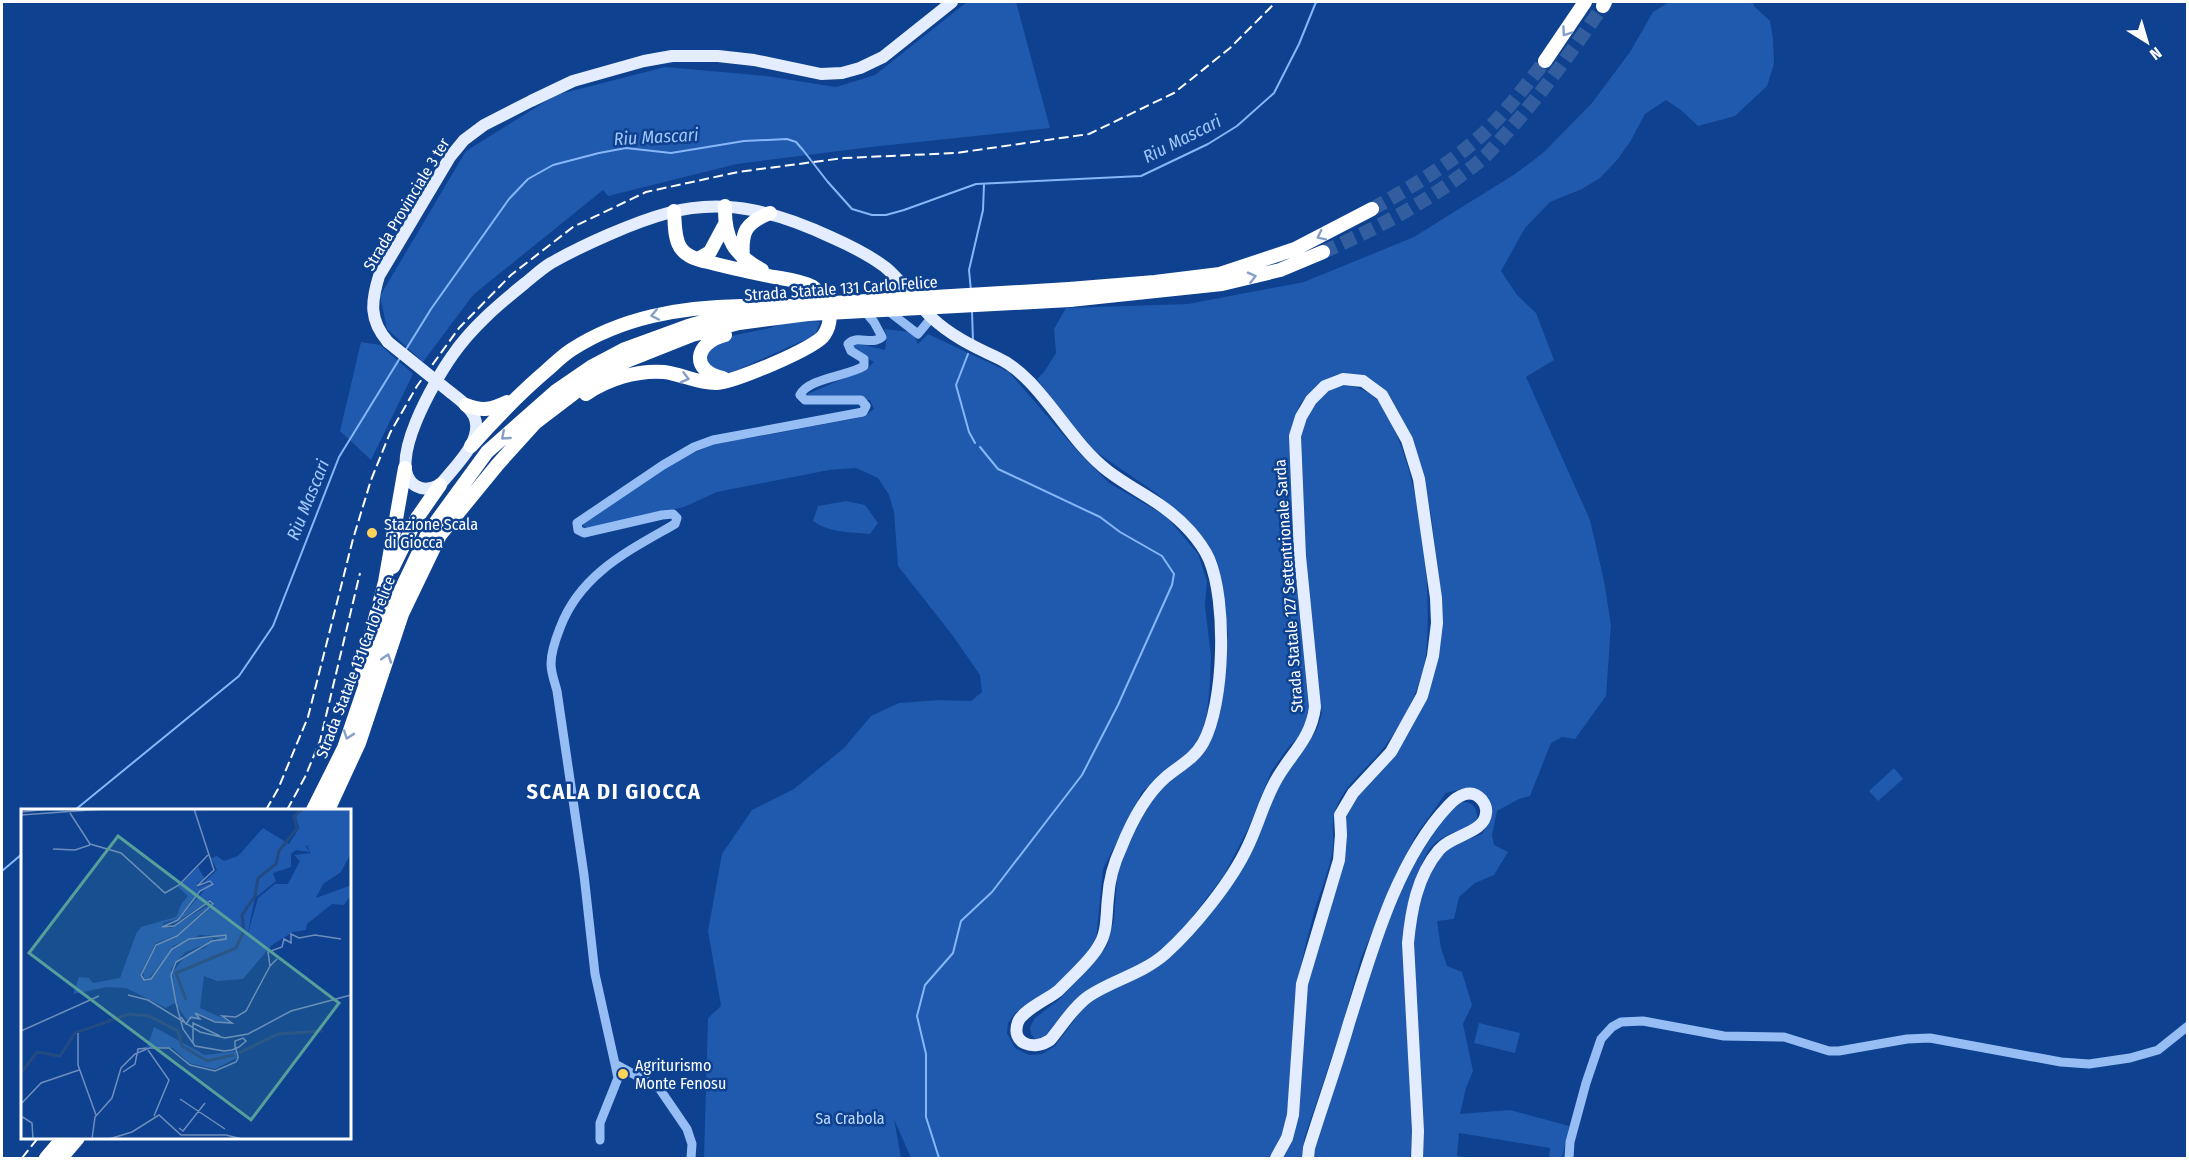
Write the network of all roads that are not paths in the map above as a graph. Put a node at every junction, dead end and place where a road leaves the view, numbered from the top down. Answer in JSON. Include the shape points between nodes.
{"nodes":[{"id":1,"x":952,"y":2,"type":"edge"},
{"id":2,"x":1585,"y":2,"type":"edge"},
{"id":3,"x":1545,"y":61,"type":"tunnel mouth"},
{"id":4,"x":726,"y":206,"type":"junction"},
{"id":5,"x":1372,"y":209,"type":"tunnel mouth"},
{"id":6,"x":674,"y":211,"type":"junction"},
{"id":7,"x":770,"y":213,"type":"junction"},
{"id":8,"x":725,"y":224,"type":"junction"},
{"id":9,"x":1323,"y":252,"type":"tunnel mouth"},
{"id":10,"x":743,"y":258,"type":"junction"},
{"id":11,"x":698,"y":259,"type":"junction"},
{"id":12,"x":775,"y":277,"type":"junction"},
{"id":13,"x":1070,"y":295,"type":"junction"},
{"id":14,"x":804,"y":309,"type":"junction"},
{"id":15,"x":932,"y":317,"type":"junction"},
{"id":16,"x":731,"y":380,"type":"junction"},
{"id":17,"x":519,"y":394,"type":"junction"},
{"id":18,"x":466,"y":405,"type":"junction"},
{"id":19,"x":535,"y":423,"type":"junction"},
{"id":20,"x":471,"y":446,"type":"junction"},
{"id":21,"x":405,"y":468,"type":"junction"},
{"id":22,"x":440,"y":485,"type":"junction"},
{"id":23,"x":385,"y":582,"type":"junction"},
{"id":24,"x":358,"y":705,"type":"junction"},
{"id":25,"x":314,"y":809,"type":"edge"},
{"id":26,"x":328,"y":809,"type":"edge"},
{"id":27,"x":2187,"y":1026,"type":"edge"},
{"id":28,"x":615,"y":1064,"type":"junction"},
{"id":29,"x":61,"y":1139,"type":"edge"},
{"id":30,"x":76,"y":1139,"type":"edge"},
{"id":31,"x":600,"y":1140,"type":"dead end"},
{"id":32,"x":46,"y":1158,"type":"edge"},
{"id":33,"x":61,"y":1158,"type":"edge"},
{"id":34,"x":691,"y":1158,"type":"edge"},
{"id":35,"x":1276,"y":1158,"type":"edge"},
{"id":36,"x":1308,"y":1158,"type":"edge"},
{"id":37,"x":1417,"y":1158,"type":"edge"},
{"id":38,"x":1569,"y":1158,"type":"edge"}],
"edges":[{"from":1,"to":18,"type":"main road","name":"Strada Provinciale 3 ter","bridge":true,"via":[[883,57],[860,68],[821,74],[718,56],[672,56],[644,61],[573,81],[484,125],[464,140],[379,276],[373,296],[378,331]]},
{"from":2,"to":3,"type":"highway","one_way":true},
{"from":4,"to":6,"type":"main road","name":"Strada Statale 127 Settentrionale Sarda"},
{"from":4,"to":7,"type":"main road","name":"Strada Statale 127 Settentrionale Sarda"},
{"from":4,"to":8,"type":"highway"},
{"from":5,"to":13,"type":"highway","name":"Strada Statale 131 Carlo Felice","one_way":true,"via":[[1295,249],[1220,274]]},
{"from":6,"to":11,"type":"highway","via":[[680,247]]},
{"from":6,"to":21,"type":"main road","name":"Strada Statale 127 Settentrionale Sarda","via":[[548,264],[496,307],[454,353],[424,401]]},
{"from":7,"to":10,"type":"highway","via":[[756,218],[746,228]]},
{"from":7,"to":15,"type":"main road","name":"Strada Statale 127 Settentrionale Sarda","via":[[862,251],[888,269]]},
{"from":8,"to":10,"type":"highway","via":[[732,245]]},
{"from":8,"to":11,"type":"highway","via":[[710,252]]},
{"from":13,"to":9,"type":"highway","name":"Strada Statale 131 Carlo Felice","one_way":true,"via":[[1222,284],[1280,270]]},
{"from":10,"to":12,"type":"highway"},
{"from":11,"to":12,"type":"highway"},
{"from":12,"to":16,"type":"highway","via":[[815,288],[830,313],[826,330],[823,337],[807,348]]},
{"from":13,"to":14,"type":"highway","name":"Strada Statale 131 Carlo Felice","bridge":true},
{"from":14,"to":16,"type":"highway","via":[[708,341],[700,355],[705,370]]},
{"from":14,"to":17,"type":"highway","one_way":true,"via":[[712,306],[645,316],[569,351]]},
{"from":14,"to":19,"type":"highway","name":"Strada Statale 131 Carlo Felice","via":[[692,335],[629,360],[598,375]]},
{"from":14,"to":24,"type":"highway","name":"Strada Statale 131 Carlo Felice","one_way":true,"via":[[741,311],[625,349],[556,391],[487,452],[428,533],[390,613]]},
{"from":15,"to":28,"type":"street","via":[[918,334],[866,297],[861,303],[863,309],[882,337],[874,341],[851,340],[848,347],[864,359],[864,366],[828,378],[802,390],[800,395],[805,400],[861,400],[866,406],[863,412],[694,447],[577,523],[578,530],[584,533],[662,515],[674,514],[677,520],[587,583],[567,609],[551,664],[584,875],[595,974]]},
{"from":15,"to":35,"type":"main road","name":"Strada Statale 127 Settentrionale Sarda","via":[[972,346],[1008,362],[1029,381],[1083,449],[1108,471],[1168,509],[1194,535],[1209,560],[1217,590],[1221,642],[1212,724],[1190,760],[1149,795],[1120,848],[1108,894],[1107,924],[1099,947],[1057,992],[1020,1018],[1018,1035],[1032,1046],[1048,1042],[1087,997],[1164,955],[1192,926],[1232,875],[1248,848],[1274,784],[1313,723],[1295,436],[1311,400],[1325,386],[1343,379],[1364,381],[1382,395],[1407,440],[1419,479],[1436,598],[1433,656],[1422,696],[1391,752],[1353,793],[1340,815],[1339,860],[1302,984],[1293,1115]]},
{"from":19,"to":16,"type":"highway","one_way":true,"via":[[599,385],[619,378],[664,372],[705,382]]},
{"from":17,"to":18,"type":"highway","via":[[490,410]]},
{"from":17,"to":20,"type":"highway"},
{"from":18,"to":20,"type":"main road","via":[[476,424]]},
{"from":26,"to":19,"type":"highway","name":"Strada Statale 131 Carlo Felice","one_way":true,"via":[[359,743],[402,614],[440,535]]},
{"from":20,"to":22,"type":"main road"},
{"from":21,"to":22,"type":"main road","via":[[415,485],[428,489]]},
{"from":21,"to":23,"type":"highway"},
{"from":22,"to":23,"type":"highway","via":[[417,518]]},
{"from":23,"to":24,"type":"highway","via":[[362,667]]},
{"from":24,"to":25,"type":"highway","name":"Strada Statale 131 Carlo Felice","one_way":true,"via":[[344,748]]},
{"from":27,"to":38,"type":"street","via":[[2158,1050],[2130,1059],[2089,1064],[1930,1038],[1829,1051],[1784,1037],[1724,1036],[1643,1021],[1621,1022],[1601,1039],[1570,1142]]},
{"from":28,"to":31,"type":"street","via":[[618,1078],[600,1124]]},
{"from":28,"to":34,"type":"street","via":[[659,1088],[687,1129]]},
{"from":29,"to":32,"type":"highway"},
{"from":30,"to":33,"type":"highway"},
{"from":36,"to":37,"type":"main road","via":[[1373,946],[1408,863],[1433,822],[1456,797],[1470,794],[1484,803],[1485,819],[1476,829],[1449,840],[1438,850],[1425,872],[1411,914],[1408,944]]}]}
